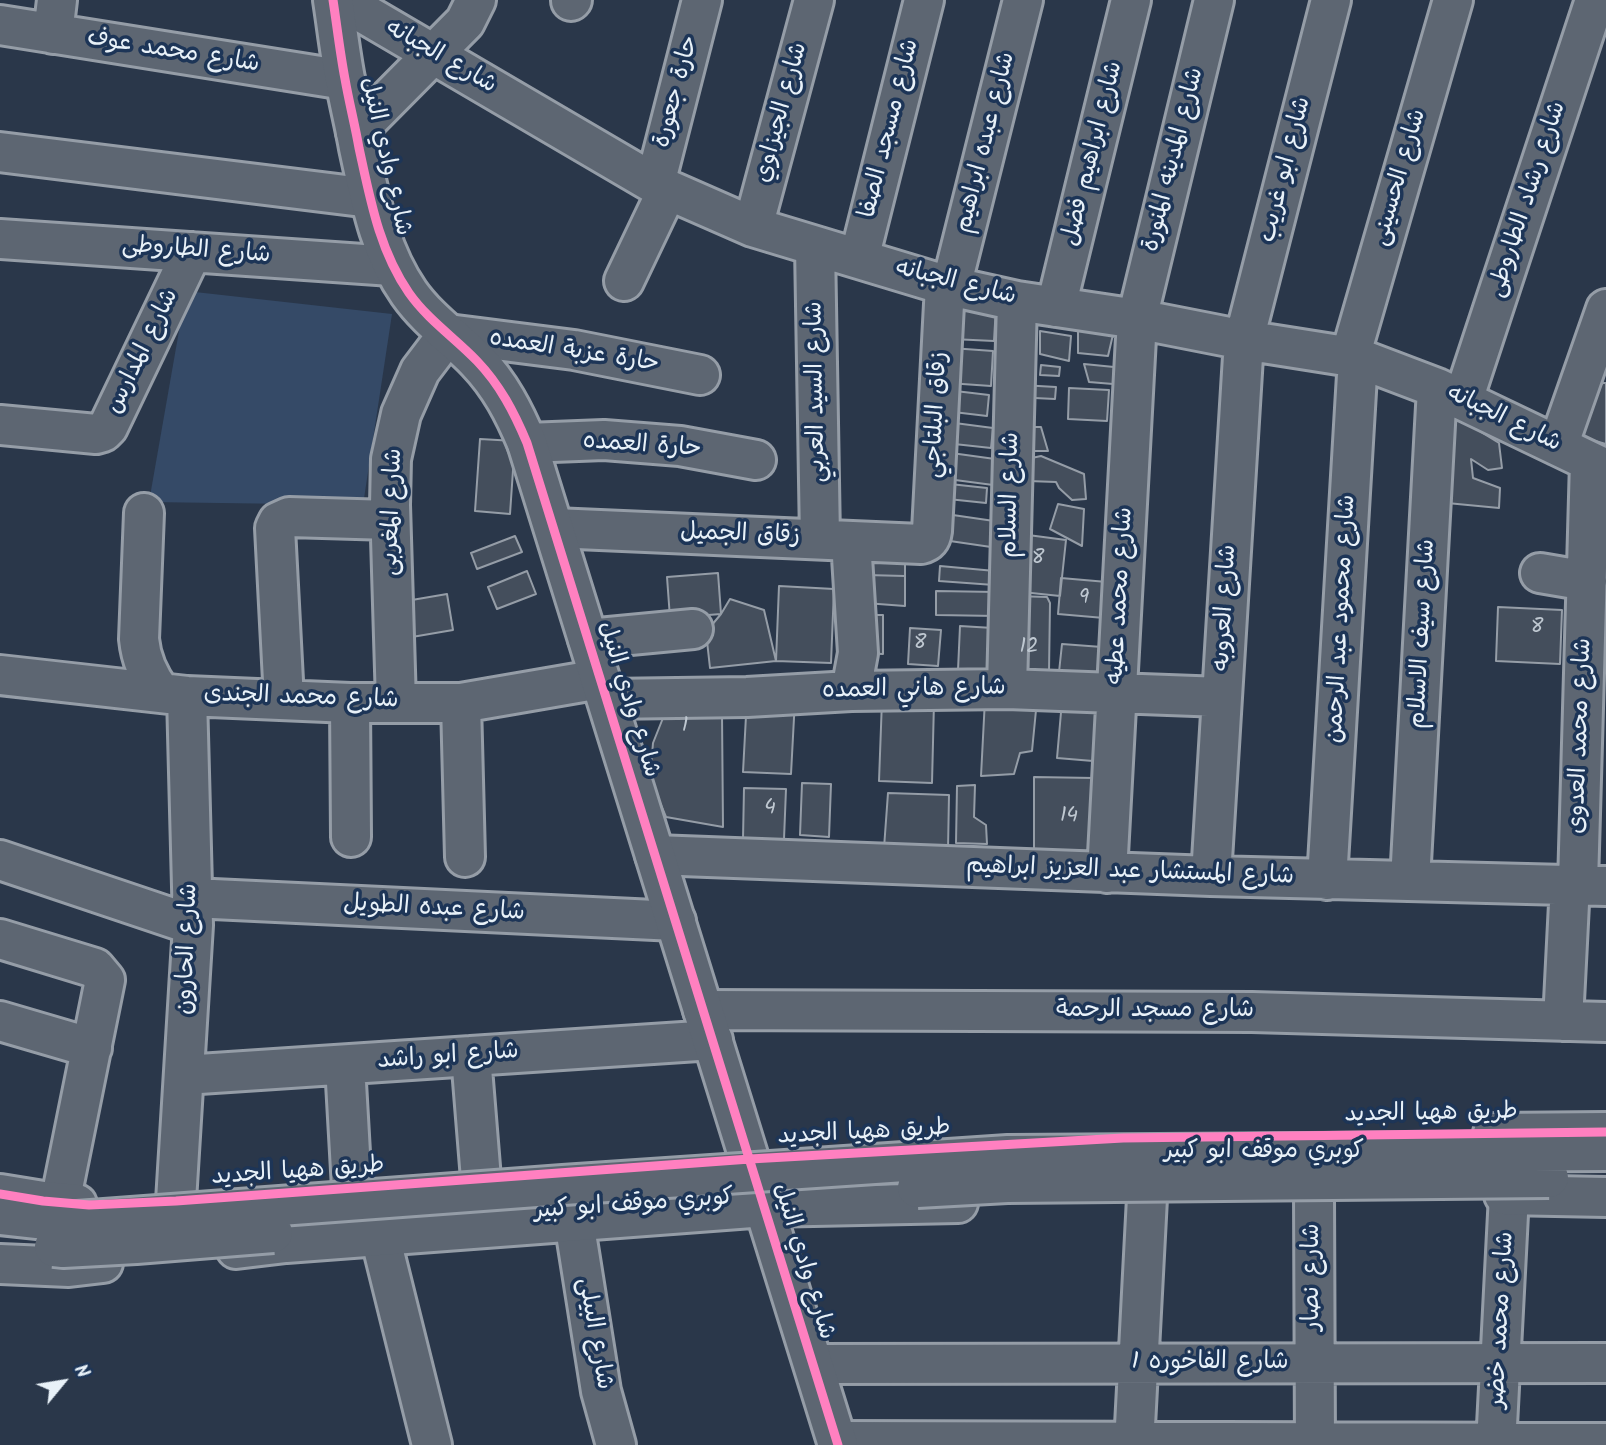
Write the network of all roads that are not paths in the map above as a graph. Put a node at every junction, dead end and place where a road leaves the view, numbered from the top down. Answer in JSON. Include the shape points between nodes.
{"nodes":[{"id":1,"x":333,"y":0,"type":"edge"},
{"id":2,"x":341,"y":0,"type":"edge"},
{"id":3,"x":476,"y":0,"type":"edge"},
{"id":4,"x":702,"y":0,"type":"edge"},
{"id":5,"x":814,"y":0,"type":"edge"},
{"id":6,"x":924,"y":0,"type":"edge"},
{"id":7,"x":1023,"y":0,"type":"edge"},
{"id":8,"x":1214,"y":0,"type":"edge"},
{"id":9,"x":1331,"y":0,"type":"edge"},
{"id":10,"x":1452,"y":0,"type":"edge"},
{"id":11,"x":1595,"y":0,"type":"edge"},
{"id":12,"x":1126,"y":2,"type":"edge"},
{"id":13,"x":55,"y":17,"type":"edge"},
{"id":14,"x":0,"y":25,"type":"edge"},
{"id":15,"x":434,"y":54,"type":"junction"},
{"id":16,"x":345,"y":80,"type":"junction"},
{"id":17,"x":356,"y":132,"type":"junction"},
{"id":18,"x":0,"y":152,"type":"edge"},
{"id":19,"x":661,"y":187,"type":"junction"},
{"id":20,"x":370,"y":198,"type":"junction"},
{"id":21,"x":753,"y":227,"type":"junction"},
{"id":22,"x":0,"y":239,"type":"edge"},
{"id":23,"x":816,"y":246,"type":"junction"},
{"id":24,"x":192,"y":252,"type":"junction"},
{"id":25,"x":859,"y":258,"type":"junction"},
{"id":26,"x":392,"y":266,"type":"junction"},
{"id":27,"x":624,"y":281,"type":"dead end"},
{"id":28,"x":948,"y":286,"type":"junction"},
{"id":29,"x":1017,"y":301,"type":"junction"},
{"id":30,"x":1056,"y":307,"type":"junction"},
{"id":31,"x":1606,"y":309,"type":"edge"},
{"id":32,"x":1137,"y":319,"type":"junction"},
{"id":33,"x":448,"y":334,"type":"junction"},
{"id":34,"x":1244,"y":340,"type":"junction"},
{"id":35,"x":1354,"y":357,"type":"junction"},
{"id":36,"x":700,"y":375,"type":"dead end"},
{"id":37,"x":1450,"y":394,"type":"junction"},
{"id":38,"x":0,"y":425,"type":"edge"},
{"id":39,"x":527,"y":443,"type":"junction"},
{"id":40,"x":1585,"y":459,"type":"edge"},
{"id":41,"x":756,"y":460,"type":"dead end"},
{"id":42,"x":144,"y":513,"type":"dead end"},
{"id":43,"x":390,"y":520,"type":"junction"},
{"id":44,"x":554,"y":528,"type":"junction"},
{"id":45,"x":835,"y":540,"type":"junction"},
{"id":46,"x":927,"y":542,"type":"joint"},
{"id":47,"x":1541,"y":573,"type":"dead end"},
{"id":48,"x":1587,"y":581,"type":"junction"},
{"id":49,"x":693,"y":629,"type":"dead end"},
{"id":50,"x":588,"y":639,"type":"junction"},
{"id":51,"x":0,"y":674,"type":"edge"},
{"id":52,"x":603,"y":689,"type":"junction"},
{"id":53,"x":1007,"y":689,"type":"junction"},
{"id":54,"x":851,"y":691,"type":"junction"},
{"id":55,"x":1117,"y":692,"type":"junction"},
{"id":56,"x":174,"y":695,"type":"junction"},
{"id":57,"x":1222,"y":697,"type":"junction"},
{"id":58,"x":284,"y":700,"type":"junction"},
{"id":59,"x":350,"y":703,"type":"junction"},
{"id":60,"x":396,"y":703,"type":"junction"},
{"id":61,"x":461,"y":703,"type":"junction"},
{"id":62,"x":1595,"y":713,"type":"edge"},
{"id":63,"x":351,"y":837,"type":"dead end"},
{"id":64,"x":655,"y":855,"type":"junction"},
{"id":65,"x":465,"y":857,"type":"dead end"},
{"id":66,"x":0,"y":860,"type":"edge"},
{"id":67,"x":1107,"y":873,"type":"junction"},
{"id":68,"x":1211,"y":876,"type":"junction"},
{"id":69,"x":1328,"y":880,"type":"junction"},
{"id":70,"x":1410,"y":881,"type":"junction"},
{"id":71,"x":1585,"y":884,"type":"edge"},
{"id":72,"x":192,"y":912,"type":"junction"},
{"id":73,"x":676,"y":921,"type":"junction"},
{"id":74,"x":0,"y":939,"type":"edge"},
{"id":75,"x":0,"y":1021,"type":"edge"},
{"id":76,"x":1563,"y":1021,"type":"junction"},
{"id":77,"x":1606,"y":1022,"type":"edge"},
{"id":78,"x":708,"y":1025,"type":"junction"},
{"id":79,"x":92,"y":1048,"type":"junction"},
{"id":80,"x":471,"y":1056,"type":"junction"},
{"id":81,"x":345,"y":1065,"type":"junction"},
{"id":82,"x":184,"y":1075,"type":"junction"},
{"id":83,"x":1606,"y":1132,"type":"edge"},
{"id":84,"x":1606,"y":1151,"type":"edge"},
{"id":85,"x":750,"y":1159,"type":"junction"},
{"id":86,"x":1606,"y":1178,"type":"edge"},
{"id":87,"x":481,"y":1179,"type":"junction"},
{"id":88,"x":352,"y":1188,"type":"junction"},
{"id":89,"x":0,"y":1194,"type":"edge"},
{"id":90,"x":1314,"y":1194,"type":"junction"},
{"id":91,"x":1509,"y":1195,"type":"junction"},
{"id":92,"x":1606,"y":1197,"type":"edge"},
{"id":93,"x":1147,"y":1198,"type":"junction"},
{"id":94,"x":176,"y":1202,"type":"junction"},
{"id":95,"x":60,"y":1203,"type":"junction"},
{"id":96,"x":765,"y":1208,"type":"junction"},
{"id":97,"x":0,"y":1214,"type":"edge"},
{"id":98,"x":574,"y":1221,"type":"junction"},
{"id":99,"x":380,"y":1236,"type":"junction"},
{"id":100,"x":0,"y":1241,"type":"edge"},
{"id":101,"x":0,"y":1264,"type":"edge"},
{"id":102,"x":1315,"y":1363,"type":"junction"},
{"id":103,"x":1500,"y":1363,"type":"junction"},
{"id":104,"x":1606,"y":1363,"type":"edge"},
{"id":105,"x":814,"y":1364,"type":"junction"},
{"id":106,"x":1138,"y":1364,"type":"junction"},
{"id":107,"x":838,"y":1443,"type":"edge"},
{"id":108,"x":1134,"y":1443,"type":"edge"},
{"id":109,"x":1315,"y":1443,"type":"edge"},
{"id":110,"x":1606,"y":1443,"type":"edge"},
{"id":111,"x":1496,"y":1444,"type":"edge"},
{"id":112,"x":432,"y":1445,"type":"edge"},
{"id":113,"x":616,"y":1445,"type":"edge"}],
"edges":[{"from":1,"to":16,"type":"street","name":"شارع وادي النيل"},
{"from":2,"to":15,"type":"street","name":"شارع الجبانه"},
{"from":3,"to":15,"type":"street","via":[[465,22]]},
{"from":4,"to":19,"type":"street","name":"حارة جعورة"},
{"from":5,"to":21,"type":"street","name":"شارع الجيزاوي"},
{"from":6,"to":25,"type":"street","name":"شارع مسجد الصفا"},
{"from":7,"to":28,"type":"street","name":"شارع عبده ابراهيم"},
{"from":8,"to":32,"type":"street","name":"شارع المدينه المنورة"},
{"from":9,"to":34,"type":"street","name":"شارع ابو غريب"},
{"from":10,"to":35,"type":"street","name":"شارع الحسينى"},
{"from":11,"to":37,"type":"street","name":"شارع رشاد الطاروطى"},
{"from":12,"to":30,"type":"street","name":"شارع ابراهيم فضل"},
{"from":13,"to":14,"type":"street","name":"شارع محمد عوف"},
{"from":13,"to":16,"type":"street","name":"شارع محمد عوف"},
{"from":15,"to":17,"type":"street"},
{"from":15,"to":19,"type":"street","name":"شارع الجبانه"},
{"from":16,"to":17,"type":"street","name":"شارع وادي النيل"},
{"from":17,"to":20,"type":"street","name":"شارع وادي النيل"},
{"from":18,"to":20,"type":"street"},
{"from":19,"to":21,"type":"street","name":"شارع الجبانه"},
{"from":19,"to":27,"type":"street","name":"حارة جعورة"},
{"from":20,"to":26,"type":"street","name":"شارع وادي النيل"},
{"from":21,"to":23,"type":"street","name":"شارع الجبانه"},
{"from":22,"to":24,"type":"street","name":"شارع الطاروطى"},
{"from":23,"to":25,"type":"street","name":"شارع الجبانه"},
{"from":23,"to":45,"type":"street","name":"شارع السيد العربي"},
{"from":24,"to":26,"type":"street","name":"شارع الطاروطى"},
{"from":24,"to":38,"type":"street","name":"شارع المدارس","via":[[103,432]]},
{"from":25,"to":28,"type":"street","name":"شارع الجبانه"},
{"from":26,"to":33,"type":"street","name":"شارع وادي النيل","via":[[427,316]]},
{"from":28,"to":29,"type":"street","name":"شارع الجبانه"},
{"from":28,"to":46,"type":"street","name":"زقاق البلتاجي","via":[[932,538]]},
{"from":29,"to":30,"type":"street","name":"شارع الجبانه"},
{"from":29,"to":53,"type":"street","name":"شارع السلام"},
{"from":30,"to":32,"type":"street","name":"شارع الجبانه"},
{"from":31,"to":40,"type":"street","name":"شارع محمد العدوى"},
{"from":32,"to":34,"type":"street","name":"شارع الجبانه"},
{"from":32,"to":55,"type":"street","name":"شارع محمد عطيه"},
{"from":33,"to":36,"type":"street","name":"حارة عزبة العمده","via":[[574,350]]},
{"from":33,"to":39,"type":"street","name":"شارع وادي النيل","via":[[499,387]]},
{"from":33,"to":43,"type":"street","name":"شارع المغربى","via":[[420,371],[401,414],[391,459]]},
{"from":34,"to":35,"type":"street","name":"شارع الجبانه"},
{"from":34,"to":57,"type":"street","name":"شارع العروبه"},
{"from":35,"to":37,"type":"street","name":"شارع الجبانه"},
{"from":35,"to":69,"type":"street","name":"شارع محمود عبد الرحمن"},
{"from":37,"to":40,"type":"street","name":"شارع الجبانه"},
{"from":37,"to":70,"type":"street","name":"شارع سيف الاسلام"},
{"from":39,"to":41,"type":"street","name":"حارة العمده","via":[[604,440],[680,446]]},
{"from":39,"to":44,"type":"street","name":"شارع وادي النيل"},
{"from":40,"to":48,"type":"street","name":"شارع محمد العدوى"},
{"from":42,"to":56,"type":"street","via":[[141,654],[145,668]]},
{"from":43,"to":58,"type":"street","via":[[289,517],[275,528]]},
{"from":43,"to":60,"type":"street","name":"شارع المغربى"},
{"from":44,"to":45,"type":"street","name":"زقاق الجميل"},
{"from":44,"to":50,"type":"street","name":"شارع وادي النيل"},
{"from":45,"to":46,"type":"street","name":"زقاق الجميل"},
{"from":45,"to":54,"type":"street","name":"شارع السيد العربي","via":[[858,653]]},
{"from":47,"to":48,"type":"street"},
{"from":48,"to":62,"type":"street","name":"شارع محمد العدوى"},
{"from":49,"to":50,"type":"street"},
{"from":50,"to":52,"type":"street","name":"شارع وادي النيل"},
{"from":51,"to":56,"type":"street","name":"شارع محمد الجندى"},
{"from":52,"to":54,"type":"street","name":"شارع هاني العمده","via":[[747,696]]},
{"from":52,"to":61,"type":"street","name":"شارع محمد الجندى"},
{"from":52,"to":64,"type":"street","name":"شارع وادي النيل"},
{"from":53,"to":54,"type":"street","name":"شارع هاني العمده"},
{"from":53,"to":55,"type":"street","name":"شارع هاني العمده"},
{"from":55,"to":57,"type":"street","name":"شارع هاني العمده"},
{"from":55,"to":67,"type":"street","name":"شارع محمد عطيه"},
{"from":56,"to":58,"type":"street","name":"شارع محمد الجندى"},
{"from":56,"to":72,"type":"street","name":"شارع الحارون"},
{"from":57,"to":68,"type":"street","name":"شارع العروبه"},
{"from":58,"to":59,"type":"street","name":"شارع محمد الجندى"},
{"from":59,"to":60,"type":"street","name":"شارع محمد الجندى"},
{"from":59,"to":63,"type":"street"},
{"from":60,"to":61,"type":"street","name":"شارع محمد الجندى"},
{"from":61,"to":65,"type":"street"},
{"from":62,"to":71,"type":"street","name":"شارع محمد العدوى"},
{"from":64,"to":67,"type":"street","name":"شارع المستشار عبد العزيز ابراهيم"},
{"from":64,"to":73,"type":"street","name":"شارع وادي النيل"},
{"from":66,"to":72,"type":"street","name":"شارع عبده الطويل"},
{"from":67,"to":68,"type":"street","name":"شارع المستشار عبد العزيز ابراهيم"},
{"from":68,"to":69,"type":"street","name":"شارع المستشار عبد العزيز ابراهيم"},
{"from":69,"to":70,"type":"street","name":"شارع المستشار عبد العزيز ابراهيم"},
{"from":70,"to":71,"type":"street","name":"شارع المستشار عبد العزيز ابراهيم"},
{"from":71,"to":76,"type":"street","name":"شارع محمد العدوى"},
{"from":72,"to":73,"type":"street","name":"شارع عبده الطويل"},
{"from":72,"to":82,"type":"street","name":"شارع الحارون"},
{"from":73,"to":78,"type":"street","name":"شارع وادي النيل"},
{"from":74,"to":79,"type":"street","via":[[95,968],[105,980]]},
{"from":75,"to":79,"type":"street"},
{"from":76,"to":77,"type":"street","name":"شارع مسجد الرحمة"},
{"from":76,"to":78,"type":"street","name":"شارع مسجد الرحمة","via":[[1252,1012]]},
{"from":78,"to":80,"type":"street","name":"شارع ابو راشد"},
{"from":78,"to":85,"type":"street","name":"شارع وادي النيل"},
{"from":79,"to":95,"type":"street"},
{"from":80,"to":81,"type":"street","name":"شارع ابو راشد"},
{"from":80,"to":87,"type":"street"},
{"from":81,"to":82,"type":"street","name":"شارع ابو راشد"},
{"from":81,"to":88,"type":"street"},
{"from":82,"to":94,"type":"street","name":"شارع الحارون"},
{"from":83,"to":85,"type":"street","name":"طريق ههيا الجديد","via":[[1123,1138]]},
{"from":84,"to":97,"type":"street","name":"كوبري موقف ابو كبير","bridge":true,"via":[[1008,1156],[64,1222]]},
{"from":85,"to":87,"type":"street","name":"طريق ههيا الجديد"},
{"from":85,"to":96,"type":"street","name":"شارع وادي النيل"},
{"from":86,"to":100,"type":"street","name":"كوبري موقف ابو كبير","bridge":true,"via":[[1007,1183],[560,1210],[136,1244],[63,1248]]},
{"from":87,"to":88,"type":"street","name":"طريق ههيا الجديد"},
{"from":88,"to":94,"type":"street","name":"طريق ههيا الجديد"},
{"from":89,"to":95,"type":"street","name":"طريق ههيا الجديد"},
{"from":90,"to":91,"type":"street"},
{"from":90,"to":93,"type":"street"},
{"from":90,"to":102,"type":"street","name":"شارع نصار"},
{"from":91,"to":92,"type":"street"},
{"from":91,"to":103,"type":"street","name":"شارع محمد خضر"},
{"from":93,"to":96,"type":"street"},
{"from":93,"to":106,"type":"street"},
{"from":94,"to":95,"type":"street","name":"طريق ههيا الجديد"},
{"from":96,"to":98,"type":"street"},
{"from":96,"to":105,"type":"street","name":"شارع وادي النيل"},
{"from":98,"to":99,"type":"street"},
{"from":98,"to":113,"type":"street","name":"شارع البيلى","via":[[601,1391]]},
{"from":99,"to":101,"type":"street","via":[[69,1267]]},
{"from":99,"to":112,"type":"street"},
{"from":102,"to":103,"type":"street","name":"شارع الفاخوره 1"},
{"from":102,"to":106,"type":"street","name":"شارع الفاخوره 1"},
{"from":102,"to":109,"type":"street","name":"شارع نصار"},
{"from":103,"to":104,"type":"street","name":"شارع الفاخوره 1"},
{"from":103,"to":111,"type":"street","name":"شارع محمد خضر"},
{"from":105,"to":106,"type":"street","name":"شارع الفاخوره 1"},
{"from":105,"to":107,"type":"street","name":"شارع وادي النيل"},
{"from":106,"to":108,"type":"street"},
{"from":107,"to":108,"type":"street"},
{"from":108,"to":109,"type":"street"},
{"from":109,"to":111,"type":"street"},
{"from":110,"to":111,"type":"street"}]}
